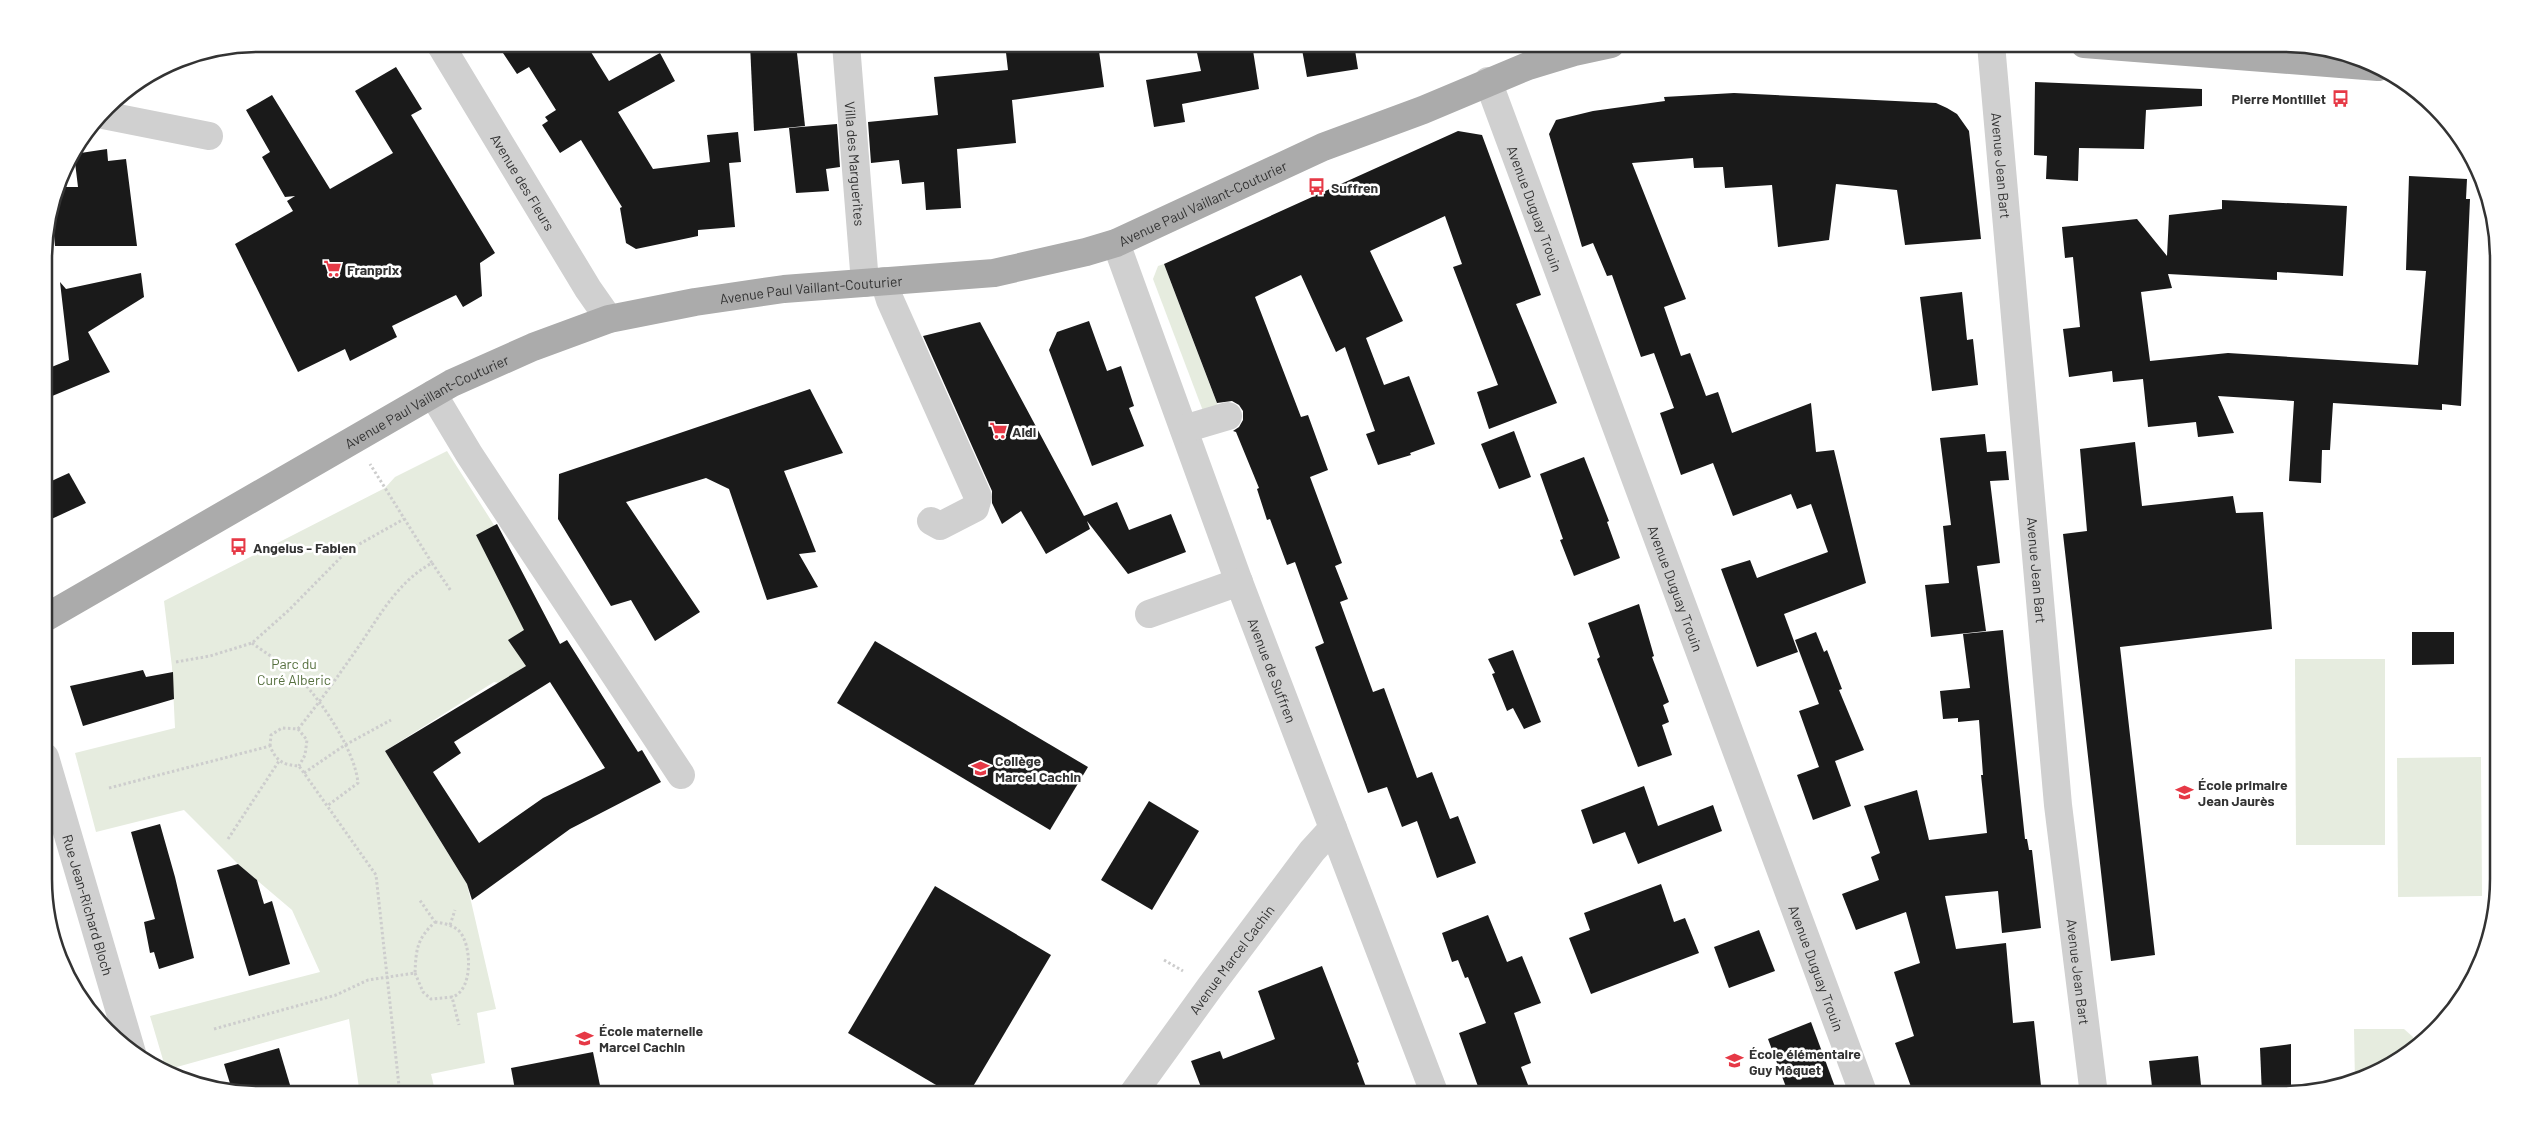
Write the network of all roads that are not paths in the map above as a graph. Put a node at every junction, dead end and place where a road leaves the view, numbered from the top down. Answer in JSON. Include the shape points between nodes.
{"nodes":[{"id":1,"x":445,"y":53,"type":"edge"},
{"id":2,"x":847,"y":53,"type":"edge"},
{"id":3,"x":1571,"y":53,"type":"edge"},
{"id":4,"x":1992,"y":53,"type":"edge"},
{"id":5,"x":2235,"y":53,"type":"edge"},
{"id":6,"x":2354,"y":65,"type":"edge"},
{"id":7,"x":1488,"y":81,"type":"junction"},
{"id":8,"x":110,"y":116,"type":"edge"},
{"id":9,"x":209,"y":136,"type":"dead end"},
{"id":10,"x":1116,"y":243,"type":"junction"},
{"id":11,"x":875,"y":282,"type":"junction"},
{"id":12,"x":609,"y":319,"type":"junction"},
{"id":13,"x":433,"y":394,"type":"junction"},
{"id":14,"x":1228,"y":416,"type":"dead end"},
{"id":15,"x":1184,"y":429,"type":"junction"},
{"id":16,"x":930,"y":521,"type":"dead end"},
{"id":17,"x":1239,"y":582,"type":"junction"},
{"id":18,"x":52,"y":614,"type":"edge"},
{"id":19,"x":1149,"y":614,"type":"dead end"},
{"id":20,"x":681,"y":775,"type":"dead end"},
{"id":21,"x":52,"y":781,"type":"edge"},
{"id":22,"x":1333,"y":828,"type":"junction"},
{"id":23,"x":128,"y":1040,"type":"edge"},
{"id":24,"x":1139,"y":1086,"type":"edge"},
{"id":25,"x":1432,"y":1086,"type":"edge"},
{"id":26,"x":1861,"y":1086,"type":"edge"},
{"id":27,"x":2093,"y":1086,"type":"edge"}],
"edges":[{"from":1,"to":12,"type":"street","name":"Avenue des Fleurs"},
{"from":2,"to":11,"type":"street","name":"Villa des Marguerites"},
{"from":3,"to":7,"type":"main road","name":"Avenue Paul Vaillant-Couturier"},
{"from":4,"to":27,"type":"street","name":"Avenue Jean Bart","via":[[2058,805]]},
{"from":5,"to":6,"type":"main road"},
{"from":7,"to":10,"type":"main road","name":"Avenue Paul Vaillant-Couturier","via":[[1423,110],[1323,147]]},
{"from":7,"to":26,"type":"street","name":"Avenue Duguay Trouin"},
{"from":8,"to":9,"type":"street"},
{"from":10,"to":11,"type":"main road","name":"Avenue Paul Vaillant-Couturier","via":[[994,273]]},
{"from":10,"to":15,"type":"street","name":"Avenue de Suffren"},
{"from":11,"to":12,"type":"main road","name":"Avenue Paul Vaillant-Couturier","via":[[784,289]]},
{"from":11,"to":16,"type":"street","name":"Villa des Marguerites","via":[[890,300],[978,497],[975,508],[940,526]]},
{"from":12,"to":13,"type":"main road","name":"Avenue Paul Vaillant-Couturier","via":[[533,348]]},
{"from":13,"to":18,"type":"main road","name":"Avenue Paul Vaillant-Couturier"},
{"from":13,"to":20,"type":"street","via":[[469,454]]},
{"from":14,"to":15,"type":"street"},
{"from":15,"to":17,"type":"street","name":"Avenue de Suffren"},
{"from":17,"to":19,"type":"street"},
{"from":17,"to":22,"type":"street","name":"Avenue de Suffren"},
{"from":21,"to":23,"type":"street","name":"Rue Jean-Richard Bloch"},
{"from":22,"to":24,"type":"street","name":"Avenue Marcel Cachin","via":[[1301,866]]},
{"from":22,"to":25,"type":"street","name":"Avenue de Suffren"}]}
